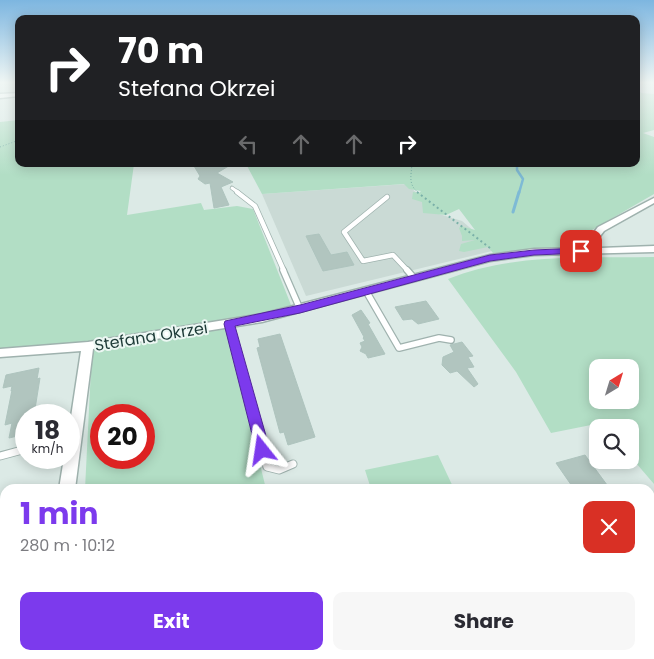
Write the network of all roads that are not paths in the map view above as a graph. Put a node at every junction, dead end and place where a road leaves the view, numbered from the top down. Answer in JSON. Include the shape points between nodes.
{"nodes":[{"id":1,"x":232,"y":188,"type":"dead end"},
{"id":2,"x":387,"y":197,"type":"dead end"},
{"id":3,"x":654,"y":200,"type":"edge"},
{"id":4,"x":654,"y":249,"type":"edge"},
{"id":5,"x":597,"y":250,"type":"junction"},
{"id":6,"x":414,"y":278,"type":"junction"},
{"id":7,"x":366,"y":292,"type":"junction"},
{"id":8,"x":300,"y":309,"type":"junction"},
{"id":9,"x":229,"y":324,"type":"junction"},
{"id":10,"x":451,"y":340,"type":"dead end"},
{"id":11,"x":88,"y":346,"type":"junction"},
{"id":12,"x":0,"y":353,"type":"edge"},
{"id":13,"x":77,"y":404,"type":"edge"},
{"id":14,"x":15,"y":452,"type":"edge"},
{"id":15,"x":0,"y":456,"type":"edge"},
{"id":16,"x":293,"y":464,"type":"dead end"},
{"id":17,"x":69,"y":469,"type":"edge"},
{"id":18,"x":68,"y":484,"type":"edge"}],
"edges":[{"from":1,"to":8,"type":"lane","via":[[255,206]]},
{"from":2,"to":6,"type":"lane","via":[[344,232],[363,261],[394,255]]},
{"from":3,"to":5,"type":"street","via":[[601,229],[592,240]]},
{"from":4,"to":5,"type":"street","name":"Stefana Okrzei"},
{"from":5,"to":6,"type":"street","name":"Stefana Okrzei","via":[[534,252],[501,257]]},
{"from":6,"to":7,"type":"street","name":"Stefana Okrzei"},
{"from":7,"to":8,"type":"street","name":"Stefana Okrzei"},
{"from":7,"to":10,"type":"lane","via":[[399,348],[439,338]]},
{"from":8,"to":9,"type":"street","name":"Stefana Okrzei"},
{"from":9,"to":11,"type":"street","name":"Stefana Okrzei"},
{"from":9,"to":16,"type":"lane","via":[[267,467],[279,470]]},
{"from":11,"to":12,"type":"street","name":"Stefana Okrzei"},
{"from":11,"to":13,"type":"street"},
{"from":14,"to":15,"type":"lane"},
{"from":17,"to":18,"type":"street"}]}
